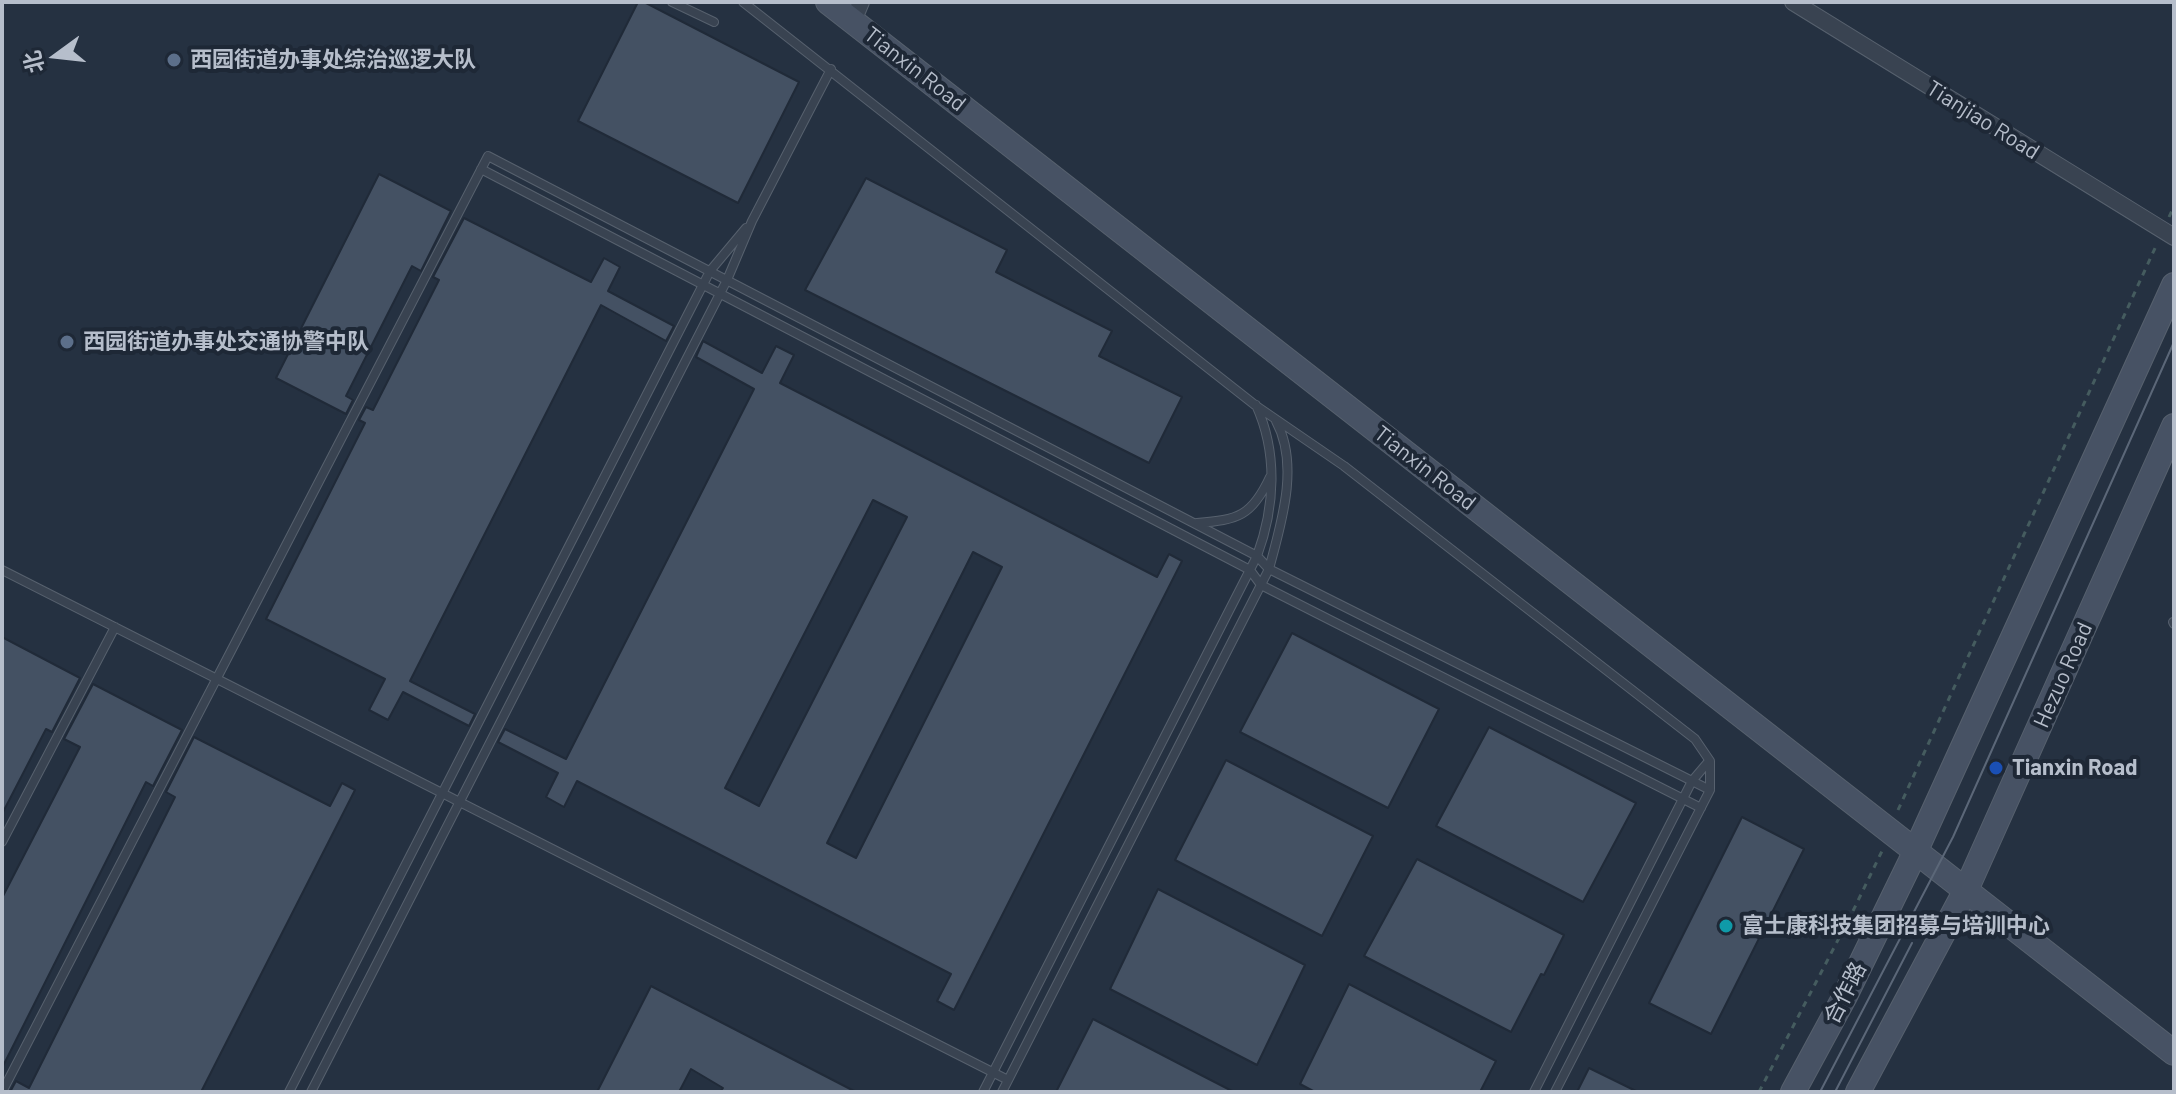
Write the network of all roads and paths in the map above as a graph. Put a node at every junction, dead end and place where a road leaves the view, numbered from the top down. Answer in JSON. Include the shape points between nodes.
{"nodes":[{"id":1,"x":672,"y":2,"type":"edge"},
{"id":2,"x":743,"y":2,"type":"edge"},
{"id":3,"x":828,"y":2,"type":"edge"},
{"id":4,"x":1793,"y":2,"type":"edge"},
{"id":5,"x":857,"y":12,"type":"edge"},
{"id":6,"x":714,"y":22,"type":"dead end"},
{"id":7,"x":831,"y":69,"type":"junction"},
{"id":8,"x":481,"y":169,"type":"junction"},
{"id":9,"x":2174,"y":206,"type":"edge"},
{"id":10,"x":752,"y":221,"type":"junction"},
{"id":11,"x":2169,"y":234,"type":"edge"},
{"id":12,"x":710,"y":271,"type":"junction"},
{"id":13,"x":727,"y":280,"type":"junction"},
{"id":14,"x":703,"y":284,"type":"junction"},
{"id":15,"x":2174,"y":285,"type":"edge"},
{"id":16,"x":721,"y":293,"type":"junction"},
{"id":17,"x":1255,"y":405,"type":"junction"},
{"id":18,"x":2174,"y":426,"type":"edge"},
{"id":19,"x":1272,"y":473,"type":"junction"},
{"id":20,"x":1194,"y":523,"type":"junction"},
{"id":21,"x":1257,"y":556,"type":"junction"},
{"id":22,"x":1269,"y":569,"type":"junction"},
{"id":23,"x":2,"y":570,"type":"edge"},
{"id":24,"x":1250,"y":570,"type":"junction"},
{"id":25,"x":1261,"y":585,"type":"junction"},
{"id":26,"x":115,"y":627,"type":"junction"},
{"id":27,"x":216,"y":679,"type":"junction"},
{"id":28,"x":1710,"y":761,"type":"junction"},
{"id":29,"x":1692,"y":781,"type":"junction"},
{"id":30,"x":1710,"y":790,"type":"junction"},
{"id":31,"x":442,"y":793,"type":"junction"},
{"id":32,"x":1684,"y":798,"type":"junction"},
{"id":33,"x":460,"y":802,"type":"junction"},
{"id":34,"x":1701,"y":808,"type":"junction"},
{"id":35,"x":1889,"y":830,"type":"junction"},
{"id":36,"x":2,"y":842,"type":"edge"},
{"id":37,"x":1914,"y":850,"type":"junction"},
{"id":38,"x":1966,"y":890,"type":"junction"},
{"id":39,"x":2174,"y":1053,"type":"edge"},
{"id":40,"x":993,"y":1072,"type":"junction"},
{"id":41,"x":1008,"y":1080,"type":"junction"},
{"id":42,"x":2,"y":1092,"type":"edge"},
{"id":43,"x":289,"y":1092,"type":"edge"},
{"id":44,"x":311,"y":1092,"type":"edge"},
{"id":45,"x":983,"y":1092,"type":"edge"},
{"id":46,"x":1002,"y":1092,"type":"edge"},
{"id":47,"x":1534,"y":1092,"type":"edge"},
{"id":48,"x":1555,"y":1092,"type":"edge"},
{"id":49,"x":1759,"y":1092,"type":"edge"},
{"id":50,"x":1793,"y":1092,"type":"edge"},
{"id":51,"x":1858,"y":1092,"type":"edge"}],
"edges":[{"from":1,"to":6,"type":"lane"},
{"from":2,"to":7,"type":"lane"},
{"from":3,"to":5,"type":"street","name":"Tianxin Road"},
{"from":4,"to":11,"type":"street","name":"Tianjiao Road"},
{"from":5,"to":35,"type":"street","name":"Tianxin Road"},
{"from":7,"to":10,"type":"lane"},
{"from":7,"to":17,"type":"lane"},
{"from":8,"to":12,"type":"lane","via":[[488,156]]},
{"from":8,"to":14,"type":"lane"},
{"from":8,"to":27,"type":"lane"},
{"from":9,"to":11,"type":"path"},
{"from":10,"to":12,"type":"lane"},
{"from":10,"to":13,"type":"lane"},
{"from":11,"to":35,"type":"path"},
{"from":12,"to":13,"type":"lane"},
{"from":12,"to":14,"type":"lane"},
{"from":13,"to":16,"type":"lane"},
{"from":13,"to":20,"type":"lane"},
{"from":14,"to":16,"type":"lane"},
{"from":14,"to":31,"type":"lane"},
{"from":15,"to":37,"type":"street"},
{"from":16,"to":24,"type":"lane"},
{"from":16,"to":33,"type":"lane"},
{"from":17,"to":19,"type":"lane","via":[[1266,426]]},
{"from":17,"to":22,"type":"lane","via":[[1275,419],[1286,452],[1283,514]]},
{"from":17,"to":28,"type":"lane","via":[[1344,466],[1670,719],[1695,739]]},
{"from":18,"to":38,"type":"street","name":"Hezuo Road"},
{"from":19,"to":20,"type":"lane","via":[[1252,509],[1236,518]]},
{"from":19,"to":21,"type":"lane"},
{"from":20,"to":21,"type":"lane"},
{"from":21,"to":22,"type":"lane"},
{"from":21,"to":24,"type":"lane"},
{"from":22,"to":25,"type":"lane"},
{"from":22,"to":29,"type":"lane"},
{"from":23,"to":26,"type":"lane"},
{"from":24,"to":25,"type":"lane"},
{"from":24,"to":40,"type":"lane"},
{"from":25,"to":32,"type":"lane"},
{"from":25,"to":41,"type":"lane"},
{"from":26,"to":27,"type":"lane"},
{"from":26,"to":36,"type":"lane"},
{"from":27,"to":31,"type":"lane"},
{"from":27,"to":42,"type":"lane"},
{"from":28,"to":29,"type":"lane"},
{"from":28,"to":30,"type":"lane"},
{"from":29,"to":30,"type":"lane"},
{"from":29,"to":32,"type":"lane"},
{"from":30,"to":34,"type":"lane"},
{"from":31,"to":33,"type":"lane"},
{"from":31,"to":43,"type":"lane"},
{"from":32,"to":34,"type":"lane"},
{"from":32,"to":47,"type":"lane"},
{"from":33,"to":40,"type":"lane"},
{"from":33,"to":44,"type":"lane"},
{"from":34,"to":48,"type":"lane"},
{"from":35,"to":37,"type":"street","name":"Tianxin Road"},
{"from":35,"to":49,"type":"path"},
{"from":37,"to":38,"type":"street","name":"Tianxin Road"},
{"from":37,"to":50,"type":"street","name":"合作路"},
{"from":38,"to":39,"type":"street","name":"Tianxin Road"},
{"from":38,"to":51,"type":"street","name":"Hezuo Road"},
{"from":40,"to":41,"type":"lane"},
{"from":40,"to":45,"type":"lane"},
{"from":41,"to":46,"type":"lane"}]}
